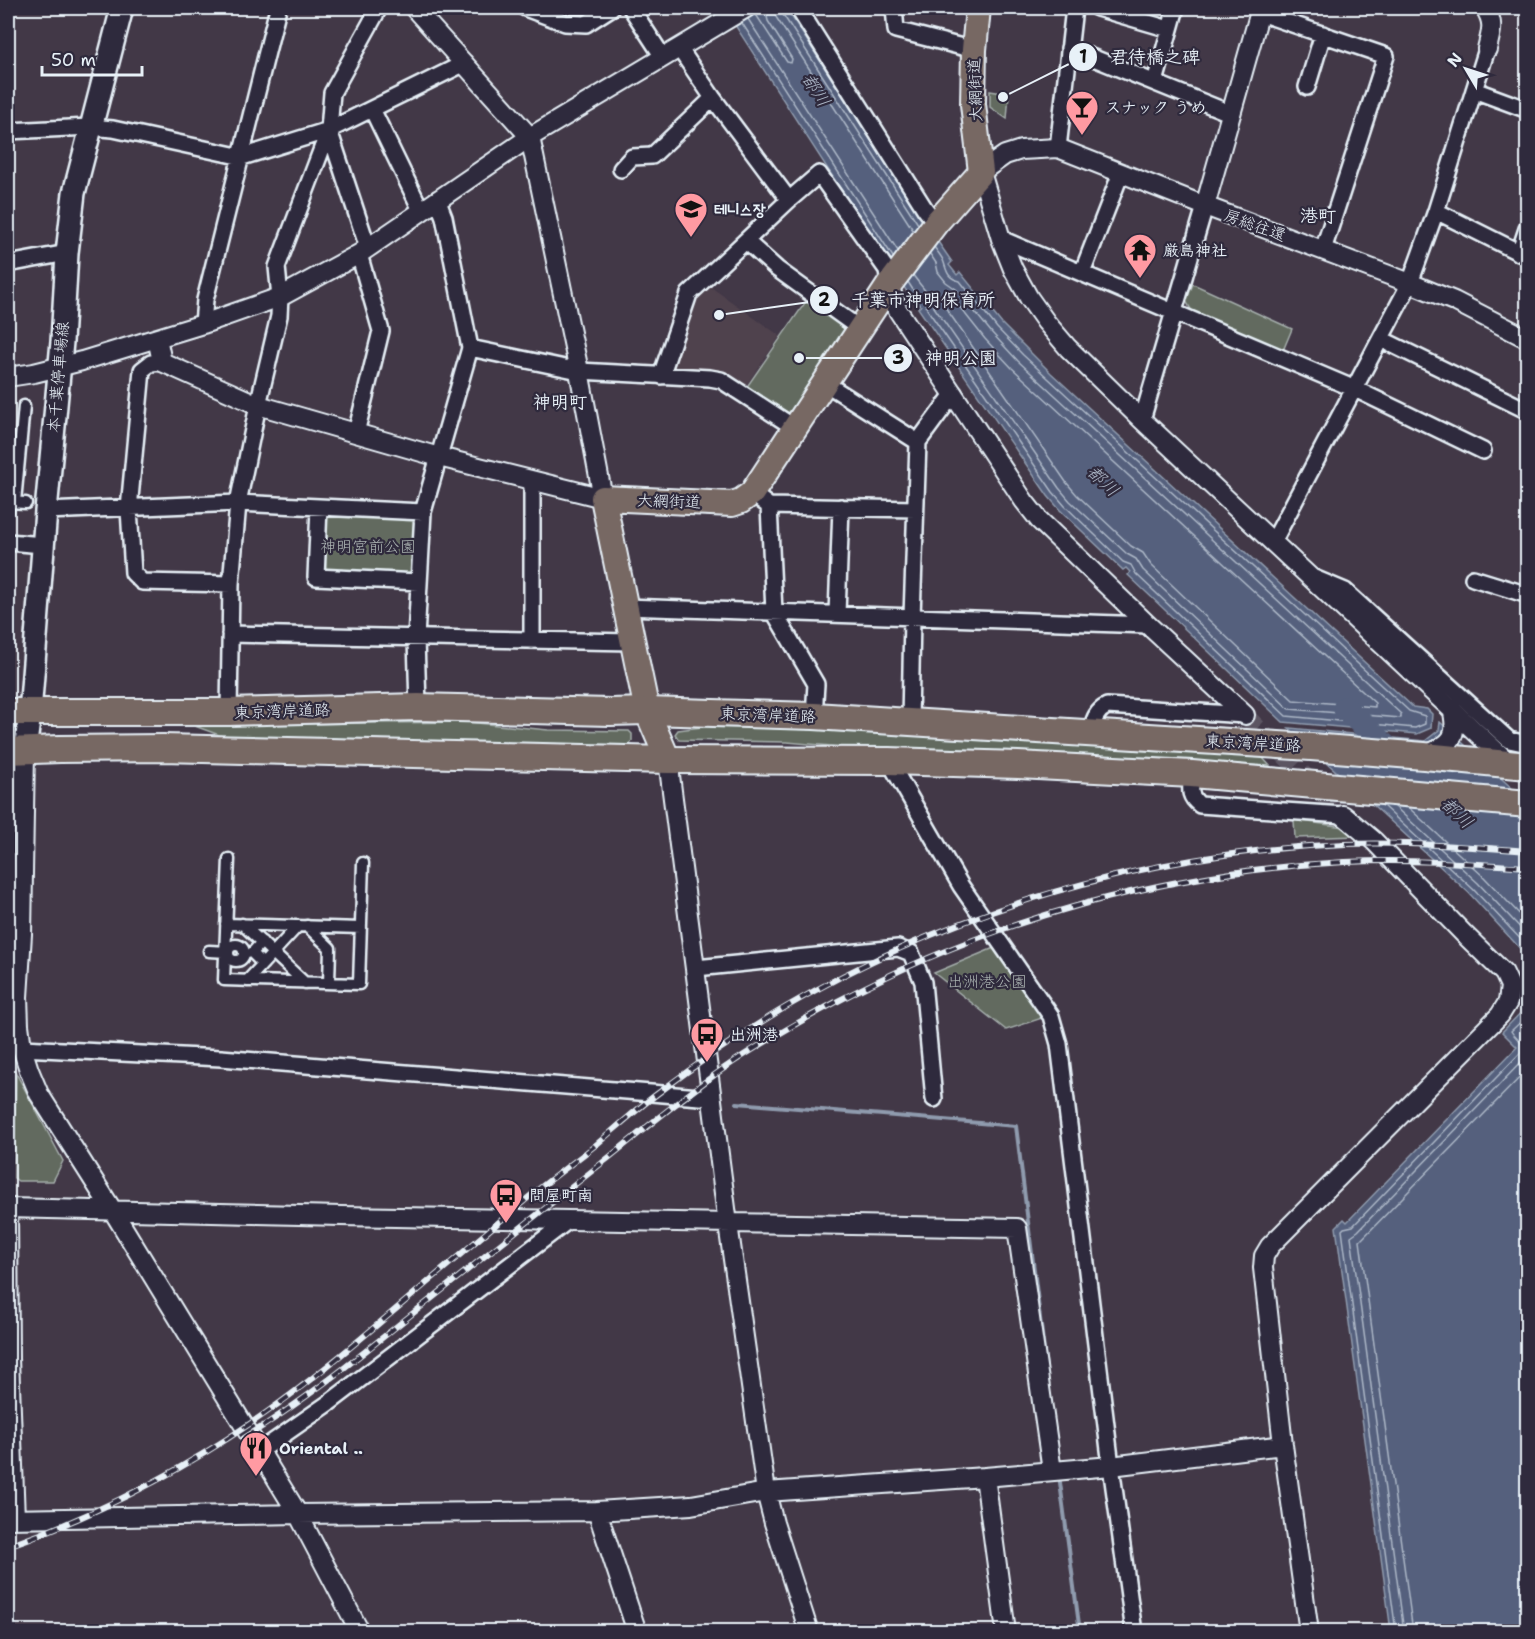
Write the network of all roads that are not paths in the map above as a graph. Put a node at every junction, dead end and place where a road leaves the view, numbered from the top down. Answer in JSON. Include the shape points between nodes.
{"nodes":[{"id":1,"x":122,"y":8,"type":"edge"},
{"id":2,"x":278,"y":8,"type":"edge"},
{"id":3,"x":379,"y":8,"type":"edge"},
{"id":4,"x":414,"y":8,"type":"edge"},
{"id":5,"x":525,"y":8,"type":"edge"},
{"id":6,"x":611,"y":8,"type":"edge"},
{"id":7,"x":631,"y":8,"type":"edge"},
{"id":8,"x":746,"y":8,"type":"edge"},
{"id":9,"x":798,"y":8,"type":"edge"},
{"id":10,"x":894,"y":8,"type":"edge"},
{"id":11,"x":978,"y":8,"type":"edge"},
{"id":12,"x":1074,"y":8,"type":"edge"},
{"id":13,"x":1097,"y":8,"type":"edge"},
{"id":14,"x":1176,"y":8,"type":"edge"},
{"id":15,"x":1485,"y":8,"type":"edge"},
{"id":16,"x":1261,"y":10,"type":"edge"},
{"id":17,"x":1169,"y":29,"type":"junction"},
{"id":18,"x":1323,"y":34,"type":"junction"},
{"id":19,"x":1069,"y":48,"type":"junction"},
{"id":20,"x":1487,"y":49,"type":"joint"},
{"id":21,"x":974,"y":50,"type":"junction"},
{"id":22,"x":671,"y":52,"type":"junction"},
{"id":23,"x":465,"y":63,"type":"junction"},
{"id":24,"x":1155,"y":82,"type":"junction"},
{"id":25,"x":1307,"y":87,"type":"dead end"},
{"id":26,"x":1474,"y":90,"type":"junction"},
{"id":27,"x":713,"y":98,"type":"junction"},
{"id":28,"x":372,"y":109,"type":"junction"},
{"id":29,"x":1527,"y":110,"type":"edge"},
{"id":30,"x":1232,"y":114,"type":"junction"},
{"id":31,"x":90,"y":127,"type":"junction"},
{"id":32,"x":328,"y":130,"type":"junction"},
{"id":33,"x":8,"y":131,"type":"edge"},
{"id":34,"x":530,"y":137,"type":"junction"},
{"id":35,"x":1058,"y":148,"type":"junction"},
{"id":36,"x":242,"y":158,"type":"junction"},
{"id":37,"x":621,"y":169,"type":"dead end"},
{"id":38,"x":981,"y":172,"type":"junction"},
{"id":39,"x":1121,"y":173,"type":"junction"},
{"id":40,"x":437,"y":199,"type":"junction"},
{"id":41,"x":789,"y":200,"type":"junction"},
{"id":42,"x":1205,"y":206,"type":"junction"},
{"id":43,"x":421,"y":210,"type":"junction"},
{"id":44,"x":1436,"y":211,"type":"junction"},
{"id":45,"x":936,"y":224,"type":"junction"},
{"id":46,"x":1527,"y":226,"type":"edge"},
{"id":47,"x":1000,"y":239,"type":"junction"},
{"id":48,"x":746,"y":241,"type":"junction"},
{"id":49,"x":1323,"y":250,"type":"junction"},
{"id":50,"x":363,"y":251,"type":"junction"},
{"id":51,"x":67,"y":253,"type":"junction"},
{"id":52,"x":1523,"y":255,"type":"edge"},
{"id":53,"x":8,"y":264,"type":"edge"},
{"id":54,"x":1082,"y":273,"type":"junction"},
{"id":55,"x":1410,"y":283,"type":"junction"},
{"id":56,"x":889,"y":285,"type":"junction"},
{"id":57,"x":280,"y":297,"type":"junction"},
{"id":58,"x":1174,"y":312,"type":"junction"},
{"id":59,"x":203,"y":324,"type":"junction"},
{"id":60,"x":860,"y":329,"type":"junction"},
{"id":61,"x":157,"y":338,"type":"junction"},
{"id":62,"x":1381,"y":339,"type":"junction"},
{"id":63,"x":1527,"y":339,"type":"edge"},
{"id":64,"x":470,"y":348,"type":"junction"},
{"id":65,"x":162,"y":362,"type":"junction"},
{"id":66,"x":59,"y":368,"type":"junction"},
{"id":67,"x":579,"y":371,"type":"junction"},
{"id":68,"x":661,"y":376,"type":"junction"},
{"id":69,"x":8,"y":377,"type":"edge"},
{"id":70,"x":825,"y":383,"type":"junction"},
{"id":71,"x":1355,"y":389,"type":"junction"},
{"id":72,"x":954,"y":393,"type":"junction"},
{"id":73,"x":258,"y":405,"type":"junction"},
{"id":74,"x":24,"y":406,"type":"dead end"},
{"id":75,"x":1527,"y":411,"type":"edge"},
{"id":76,"x":1142,"y":420,"type":"junction"},
{"id":77,"x":795,"y":428,"type":"junction"},
{"id":78,"x":356,"y":433,"type":"junction"},
{"id":79,"x":918,"y":442,"type":"junction"},
{"id":80,"x":1483,"y":451,"type":"dead end"},
{"id":81,"x":439,"y":457,"type":"junction"},
{"id":82,"x":532,"y":481,"type":"junction"},
{"id":83,"x":603,"y":498,"type":"junction"},
{"id":84,"x":760,"y":500,"type":"junction"},
{"id":85,"x":238,"y":503,"type":"junction"},
{"id":86,"x":16,"y":505,"type":"edge"},
{"id":87,"x":319,"y":507,"type":"junction"},
{"id":88,"x":841,"y":507,"type":"junction"},
{"id":89,"x":129,"y":509,"type":"junction"},
{"id":90,"x":915,"y":509,"type":"junction"},
{"id":91,"x":46,"y":511,"type":"junction"},
{"id":92,"x":423,"y":512,"type":"junction"},
{"id":93,"x":8,"y":542,"type":"edge"},
{"id":94,"x":1273,"y":542,"type":"junction"},
{"id":95,"x":44,"y":545,"type":"junction"},
{"id":96,"x":1308,"y":576,"type":"junction"},
{"id":97,"x":1473,"y":578,"type":"dead end"},
{"id":98,"x":419,"y":582,"type":"junction"},
{"id":99,"x":231,"y":584,"type":"junction"},
{"id":100,"x":1527,"y":595,"type":"edge"},
{"id":101,"x":625,"y":607,"type":"junction"},
{"id":102,"x":774,"y":612,"type":"junction"},
{"id":103,"x":837,"y":614,"type":"junction"},
{"id":104,"x":912,"y":617,"type":"junction"},
{"id":105,"x":1148,"y":625,"type":"junction"},
{"id":106,"x":230,"y":634,"type":"junction"},
{"id":107,"x":416,"y":639,"type":"junction"},
{"id":108,"x":532,"y":641,"type":"junction"},
{"id":109,"x":632,"y":642,"type":"junction"},
{"id":110,"x":418,"y":707,"type":"junction"},
{"id":111,"x":1452,"y":708,"type":"junction"},
{"id":112,"x":647,"y":711,"type":"junction"},
{"id":113,"x":229,"y":712,"type":"junction"},
{"id":114,"x":19,"y":713,"type":"edge"},
{"id":115,"x":1245,"y":715,"type":"joint"},
{"id":116,"x":814,"y":716,"type":"junction"},
{"id":117,"x":910,"y":722,"type":"junction"},
{"id":118,"x":1090,"y":733,"type":"junction"},
{"id":119,"x":1527,"y":744,"type":"edge"},
{"id":120,"x":16,"y":751,"type":"edge"},
{"id":121,"x":1424,"y":756,"type":"junction"},
{"id":122,"x":668,"y":760,"type":"junction"},
{"id":123,"x":889,"y":761,"type":"junction"},
{"id":124,"x":1513,"y":768,"type":"edge"},
{"id":125,"x":1192,"y":774,"type":"junction"},
{"id":126,"x":1527,"y":804,"type":"edge"},
{"id":127,"x":1343,"y":815,"type":"joint"},
{"id":128,"x":229,"y":860,"type":"dead end"},
{"id":129,"x":363,"y":863,"type":"dead end"},
{"id":130,"x":226,"y":924,"type":"junction"},
{"id":131,"x":242,"y":924,"type":"junction"},
{"id":132,"x":302,"y":926,"type":"junction"},
{"id":133,"x":361,"y":928,"type":"junction"},
{"id":134,"x":262,"y":942,"type":"junction"},
{"id":135,"x":209,"y":951,"type":"dead end"},
{"id":136,"x":227,"y":952,"type":"junction"},
{"id":137,"x":248,"y":953,"type":"junction"},
{"id":138,"x":263,"y":963,"type":"junction"},
{"id":139,"x":696,"y":968,"type":"junction"},
{"id":140,"x":247,"y":981,"type":"junction"},
{"id":141,"x":305,"y":982,"type":"junction"},
{"id":142,"x":329,"y":983,"type":"junction"},
{"id":143,"x":22,"y":1048,"type":"junction"},
{"id":144,"x":712,"y":1098,"type":"junction"},
{"id":145,"x":934,"y":1099,"type":"dead end"},
{"id":146,"x":8,"y":1209,"type":"edge"},
{"id":147,"x":113,"y":1211,"type":"junction"},
{"id":148,"x":569,"y":1220,"type":"junction"},
{"id":149,"x":728,"y":1224,"type":"junction"},
{"id":150,"x":8,"y":1281,"type":"edge"},
{"id":151,"x":8,"y":1358,"type":"edge"},
{"id":152,"x":9,"y":1436,"type":"edge"},
{"id":153,"x":1283,"y":1445,"type":"junction"},
{"id":154,"x":260,"y":1451,"type":"junction"},
{"id":155,"x":1111,"y":1466,"type":"junction"},
{"id":156,"x":1057,"y":1470,"type":"junction"},
{"id":157,"x":985,"y":1477,"type":"junction"},
{"id":158,"x":766,"y":1492,"type":"junction"},
{"id":159,"x":597,"y":1511,"type":"junction"},
{"id":160,"x":298,"y":1514,"type":"junction"},
{"id":161,"x":11,"y":1519,"type":"edge"},
{"id":162,"x":360,"y":1632,"type":"edge"},
{"id":163,"x":637,"y":1632,"type":"edge"},
{"id":164,"x":809,"y":1632,"type":"edge"},
{"id":165,"x":1006,"y":1632,"type":"edge"},
{"id":166,"x":1134,"y":1632,"type":"edge"},
{"id":167,"x":1309,"y":1632,"type":"edge"}],
"edges":[{"from":1,"to":31,"type":"main road","name":"本千葉停車場線"},
{"from":2,"to":36,"type":"street"},
{"from":3,"to":32,"type":"street","via":[[332,93]]},
{"from":4,"to":23,"type":"street"},
{"from":5,"to":6,"type":"street","via":[[565,23],[586,24]]},
{"from":7,"to":22,"type":"street"},
{"from":8,"to":22,"type":"street"},
{"from":9,"to":45,"type":"street"},
{"from":10,"to":21,"type":"street","via":[[896,30]]},
{"from":11,"to":21,"type":"main road","name":"大網街道"},
{"from":12,"to":19,"type":"street"},
{"from":13,"to":17,"type":"street"},
{"from":14,"to":17,"type":"street"},
{"from":15,"to":20,"type":"street","via":[[1492,28]]},
{"from":16,"to":18,"type":"street"},
{"from":16,"to":30,"type":"street"},
{"from":17,"to":24,"type":"street"},
{"from":18,"to":25,"type":"street"},
{"from":18,"to":49,"type":"street","via":[[1386,56]]},
{"from":19,"to":24,"type":"street"},
{"from":19,"to":35,"type":"street"},
{"from":20,"to":26,"type":"street"},
{"from":21,"to":38,"type":"main road","name":"大網街道","via":[[973,104]]},
{"from":22,"to":27,"type":"street"},
{"from":22,"to":34,"type":"street"},
{"from":23,"to":28,"type":"street"},
{"from":23,"to":34,"type":"street"},
{"from":24,"to":30,"type":"street"},
{"from":26,"to":29,"type":"street"},
{"from":26,"to":44,"type":"street"},
{"from":27,"to":37,"type":"street","via":[[651,156],[632,157]]},
{"from":27,"to":41,"type":"street"},
{"from":28,"to":32,"type":"street"},
{"from":28,"to":43,"type":"street"},
{"from":30,"to":42,"type":"street"},
{"from":31,"to":33,"type":"street"},
{"from":31,"to":36,"type":"street"},
{"from":31,"to":51,"type":"main road","name":"本千葉停車場線","via":[[74,193]]},
{"from":32,"to":36,"type":"street"},
{"from":32,"to":50,"type":"street"},
{"from":32,"to":57,"type":"street","via":[[278,267]]},
{"from":34,"to":40,"type":"street"},
{"from":34,"to":67,"type":"street"},
{"from":35,"to":38,"type":"street","name":"房総往還","via":[[1005,155]]},
{"from":35,"to":39,"type":"street","name":"房総往還"},
{"from":36,"to":59,"type":"street","via":[[205,300]]},
{"from":38,"to":45,"type":"main road"},
{"from":38,"to":47,"type":"street"},
{"from":39,"to":42,"type":"street","name":"房総往還"},
{"from":39,"to":54,"type":"street"},
{"from":40,"to":43,"type":"street"},
{"from":40,"to":64,"type":"street"},
{"from":41,"to":48,"type":"street"},
{"from":41,"to":56,"type":"street","via":[[819,174],[887,270]]},
{"from":42,"to":49,"type":"street","name":"房総往還"},
{"from":42,"to":58,"type":"street"},
{"from":43,"to":50,"type":"street"},
{"from":44,"to":52,"type":"street"},
{"from":44,"to":55,"type":"street"},
{"from":45,"to":56,"type":"main road"},
{"from":46,"to":52,"type":"street"},
{"from":47,"to":54,"type":"street"},
{"from":47,"to":76,"type":"street","via":[[1029,298],[1046,322]]},
{"from":48,"to":60,"type":"street","via":[[777,269]]},
{"from":48,"to":68,"type":"street","via":[[689,294]]},
{"from":49,"to":55,"type":"street","name":"房総往還"},
{"from":50,"to":57,"type":"street"},
{"from":50,"to":78,"type":"street","via":[[381,331]]},
{"from":51,"to":53,"type":"street"},
{"from":51,"to":66,"type":"main road","name":"本千葉停車場線"},
{"from":54,"to":58,"type":"street"},
{"from":55,"to":62,"type":"street"},
{"from":55,"to":63,"type":"street","name":"房総往還"},
{"from":56,"to":60,"type":"main road"},
{"from":56,"to":72,"type":"street","via":[[897,309]]},
{"from":57,"to":59,"type":"street"},
{"from":57,"to":73,"type":"street"},
{"from":58,"to":71,"type":"street"},
{"from":58,"to":76,"type":"street"},
{"from":59,"to":61,"type":"street"},
{"from":60,"to":70,"type":"main road"},
{"from":61,"to":65,"type":"street"},
{"from":61,"to":66,"type":"street"},
{"from":62,"to":71,"type":"street"},
{"from":62,"to":75,"type":"street"},
{"from":64,"to":67,"type":"street"},
{"from":64,"to":81,"type":"street"},
{"from":65,"to":73,"type":"street"},
{"from":65,"to":89,"type":"street","via":[[151,363],[142,370]]},
{"from":66,"to":69,"type":"street"},
{"from":66,"to":91,"type":"main road","name":"本千葉停車場線"},
{"from":67,"to":68,"type":"street"},
{"from":67,"to":83,"type":"street"},
{"from":68,"to":77,"type":"street","via":[[721,380]]},
{"from":70,"to":77,"type":"main road"},
{"from":70,"to":79,"type":"street"},
{"from":71,"to":80,"type":"street"},
{"from":71,"to":94,"type":"street"},
{"from":72,"to":79,"type":"street"},
{"from":72,"to":105,"type":"street","via":[[1039,520]]},
{"from":73,"to":78,"type":"street"},
{"from":73,"to":85,"type":"street"},
{"from":74,"to":86,"type":"street"},
{"from":76,"to":94,"type":"street"},
{"from":77,"to":84,"type":"main road"},
{"from":78,"to":81,"type":"street"},
{"from":79,"to":90,"type":"street"},
{"from":81,"to":82,"type":"street"},
{"from":81,"to":92,"type":"street"},
{"from":82,"to":83,"type":"street"},
{"from":82,"to":108,"type":"street"},
{"from":83,"to":84,"type":"main road","name":"大網街道","via":[[732,504]]},
{"from":83,"to":101,"type":"main road"},
{"from":84,"to":88,"type":"street"},
{"from":84,"to":102,"type":"street"},
{"from":85,"to":87,"type":"street"},
{"from":85,"to":89,"type":"street"},
{"from":85,"to":99,"type":"street"},
{"from":87,"to":92,"type":"street"},
{"from":87,"to":98,"type":"street","via":[[316,577]]},
{"from":88,"to":90,"type":"street"},
{"from":88,"to":103,"type":"street"},
{"from":89,"to":91,"type":"street"},
{"from":89,"to":99,"type":"street","via":[[133,573],[142,582]]},
{"from":90,"to":104,"type":"street"},
{"from":91,"to":95,"type":"main road","name":"本千葉停車場線"},
{"from":92,"to":98,"type":"street"},
{"from":93,"to":95,"type":"street"},
{"from":94,"to":96,"type":"street"},
{"from":95,"to":114,"type":"main road","name":"本千葉停車場線"},
{"from":96,"to":111,"type":"street"},
{"from":96,"to":119,"type":"street","via":[[1345,591],[1509,740]]},
{"from":97,"to":100,"type":"street"},
{"from":98,"to":107,"type":"street"},
{"from":99,"to":106,"type":"street"},
{"from":101,"to":102,"type":"street"},
{"from":101,"to":109,"type":"main road"},
{"from":102,"to":103,"type":"street"},
{"from":102,"to":116,"type":"street","via":[[816,684]]},
{"from":103,"to":104,"type":"street"},
{"from":104,"to":105,"type":"street"},
{"from":104,"to":117,"type":"street"},
{"from":105,"to":115,"type":"street"},
{"from":106,"to":107,"type":"street"},
{"from":106,"to":113,"type":"street"},
{"from":107,"to":108,"type":"street"},
{"from":107,"to":110,"type":"street"},
{"from":108,"to":109,"type":"street"},
{"from":109,"to":112,"type":"main road"},
{"from":110,"to":112,"type":"highway","name":"東京湾岸道路"},
{"from":110,"to":113,"type":"highway","name":"東京湾岸道路"},
{"from":111,"to":121,"type":"street","via":[[1452,740]]},
{"from":111,"to":124,"type":"street"},
{"from":112,"to":116,"type":"highway","name":"東京湾岸道路"},
{"from":112,"to":122,"type":"main road"},
{"from":113,"to":114,"type":"highway","name":"東京湾岸道路"},
{"from":114,"to":120,"type":"main road","name":"本千葉停車場線"},
{"from":115,"to":118,"type":"street","via":[[1107,706],[1096,715]]},
{"from":116,"to":117,"type":"highway","name":"東京湾岸道路"},
{"from":117,"to":118,"type":"highway","name":"東京湾岸道路"},
{"from":118,"to":121,"type":"highway","name":"東京湾岸道路"},
{"from":120,"to":122,"type":"highway","name":"東京湾岸道路","via":[[163,748]]},
{"from":120,"to":143,"type":"street"},
{"from":121,"to":124,"type":"highway","name":"東京湾岸道路"},
{"from":122,"to":123,"type":"highway","name":"東京湾岸道路"},
{"from":122,"to":139,"type":"street"},
{"from":123,"to":125,"type":"highway","name":"東京湾岸道路"},
{"from":123,"to":155,"type":"street","via":[[961,886],[1052,1016],[1059,1044]]},
{"from":125,"to":126,"type":"highway","name":"東京湾岸道路"},
{"from":125,"to":127,"type":"street","via":[[1190,794],[1200,805]]},
{"from":127,"to":153,"type":"street","via":[[1374,841],[1504,973],[1510,986],[1508,1002],[1500,1015],[1264,1256]]},
{"from":128,"to":130,"type":"street"},
{"from":129,"to":133,"type":"street"},
{"from":130,"to":131,"type":"street"},
{"from":130,"to":136,"type":"street"},
{"from":131,"to":132,"type":"street"},
{"from":131,"to":134,"type":"street"},
{"from":132,"to":133,"type":"street"},
{"from":132,"to":138,"type":"street"},
{"from":132,"to":142,"type":"street","via":[[330,948]]},
{"from":133,"to":142,"type":"street","via":[[359,984]]},
{"from":134,"to":137,"type":"street"},
{"from":134,"to":141,"type":"street"},
{"from":135,"to":136,"type":"street"},
{"from":136,"to":137,"type":"street","via":[[236,961]]},
{"from":136,"to":140,"type":"street","via":[[224,980]]},
{"from":137,"to":138,"type":"street"},
{"from":138,"to":140,"type":"street"},
{"from":139,"to":144,"type":"street"},
{"from":139,"to":145,"type":"street","via":[[898,948],[911,953],[923,982]]},
{"from":140,"to":141,"type":"street"},
{"from":141,"to":142,"type":"street"},
{"from":143,"to":144,"type":"street","via":[[221,1058]]},
{"from":143,"to":147,"type":"street","via":[[39,1094]]},
{"from":144,"to":149,"type":"street"},
{"from":146,"to":147,"type":"street"},
{"from":146,"to":150,"type":"street"},
{"from":147,"to":148,"type":"street"},
{"from":147,"to":154,"type":"street"},
{"from":148,"to":149,"type":"street"},
{"from":148,"to":154,"type":"street"},
{"from":149,"to":156,"type":"street","via":[[1017,1228]]},
{"from":149,"to":158,"type":"street"},
{"from":150,"to":151,"type":"street"},
{"from":151,"to":152,"type":"street"},
{"from":152,"to":161,"type":"street"},
{"from":153,"to":155,"type":"street"},
{"from":153,"to":167,"type":"street"},
{"from":154,"to":160,"type":"street"},
{"from":155,"to":156,"type":"street"},
{"from":155,"to":166,"type":"street"},
{"from":156,"to":157,"type":"street"},
{"from":157,"to":158,"type":"street"},
{"from":157,"to":165,"type":"street"},
{"from":158,"to":159,"type":"street","via":[[691,1505]]},
{"from":158,"to":164,"type":"street"},
{"from":159,"to":160,"type":"street"},
{"from":159,"to":163,"type":"street"},
{"from":160,"to":161,"type":"street"},
{"from":160,"to":162,"type":"street"}]}
